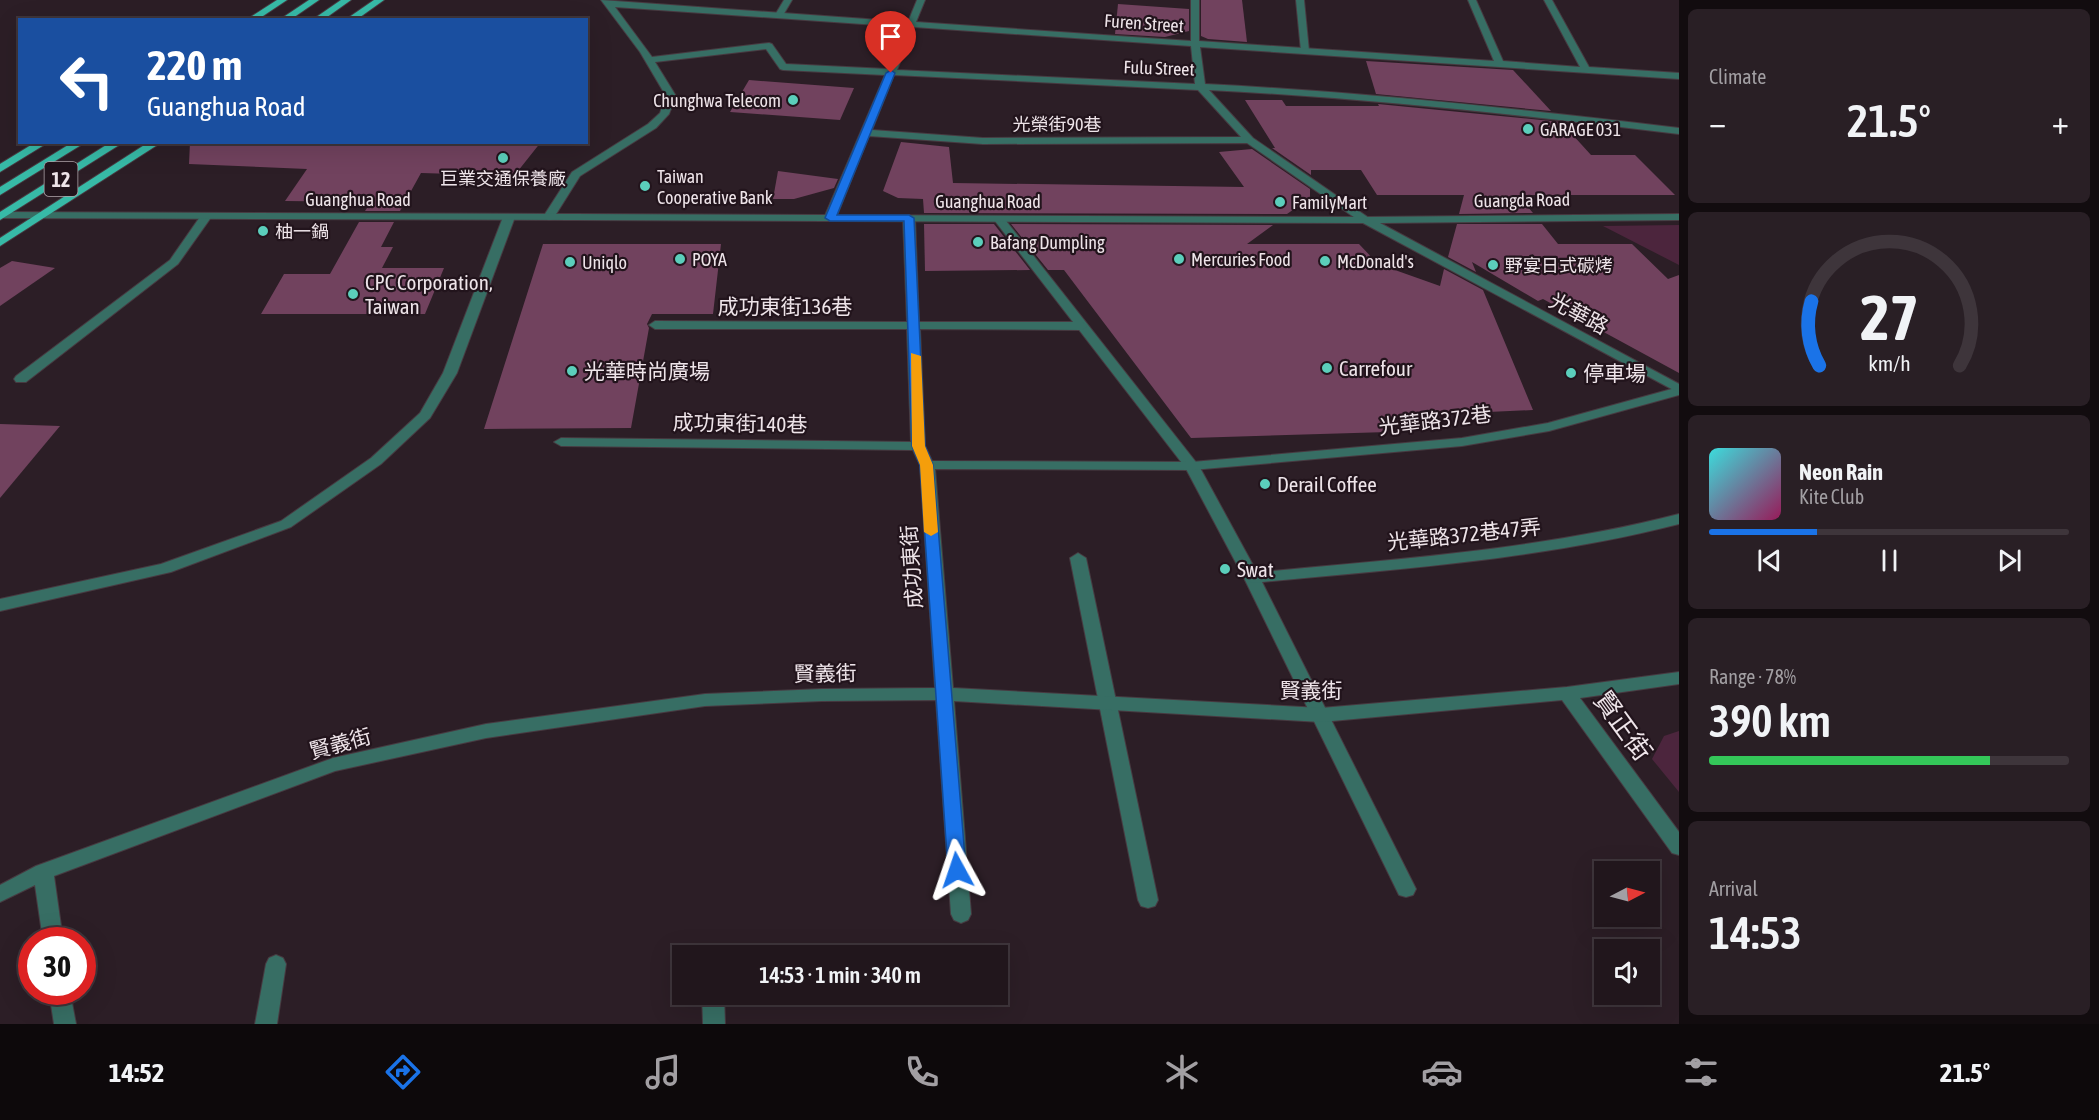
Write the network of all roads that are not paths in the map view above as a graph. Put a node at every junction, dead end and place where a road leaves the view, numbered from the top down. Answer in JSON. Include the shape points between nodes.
{"nodes":[{"id":1,"x":283,"y":0,"type":"edge"},
{"id":2,"x":315,"y":0,"type":"edge"},
{"id":3,"x":347,"y":0,"type":"edge"},
{"id":4,"x":380,"y":0,"type":"edge"},
{"id":5,"x":788,"y":0,"type":"edge"},
{"id":6,"x":921,"y":0,"type":"edge"},
{"id":7,"x":1195,"y":0,"type":"edge"},
{"id":8,"x":1300,"y":0,"type":"edge"},
{"id":9,"x":1472,"y":0,"type":"edge"},
{"id":10,"x":1548,"y":0,"type":"edge"},
{"id":11,"x":606,"y":2,"type":"edge"},
{"id":12,"x":779,"y":15,"type":"junction"},
{"id":13,"x":253,"y":18,"type":"edge"},
{"id":14,"x":286,"y":18,"type":"edge"},
{"id":15,"x":319,"y":18,"type":"edge"},
{"id":16,"x":352,"y":18,"type":"edge"},
{"id":17,"x":911,"y":24,"type":"junction"},
{"id":18,"x":1195,"y":43,"type":"junction"},
{"id":19,"x":1305,"y":51,"type":"junction"},
{"id":20,"x":649,"y":60,"type":"junction"},
{"id":21,"x":1500,"y":64,"type":"junction"},
{"id":22,"x":1586,"y":70,"type":"junction"},
{"id":23,"x":891,"y":73,"type":"junction"},
{"id":24,"x":1679,"y":76,"type":"edge"},
{"id":25,"x":1200,"y":86,"type":"junction"},
{"id":26,"x":1679,"y":131,"type":"edge"},
{"id":27,"x":865,"y":134,"type":"junction"},
{"id":28,"x":1249,"y":140,"type":"junction"},
{"id":29,"x":41,"y":144,"type":"edge"},
{"id":30,"x":78,"y":144,"type":"edge"},
{"id":31,"x":116,"y":144,"type":"edge"},
{"id":32,"x":154,"y":144,"type":"edge"},
{"id":33,"x":0,"y":169,"type":"edge"},
{"id":34,"x":0,"y":192,"type":"edge"},
{"id":35,"x":1,"y":216,"type":"edge"},
{"id":36,"x":41,"y":216,"type":"junction"},
{"id":37,"x":206,"y":216,"type":"junction"},
{"id":38,"x":509,"y":217,"type":"junction"},
{"id":39,"x":549,"y":217,"type":"junction"},
{"id":40,"x":1679,"y":217,"type":"edge"},
{"id":41,"x":830,"y":218,"type":"junction"},
{"id":42,"x":909,"y":218,"type":"junction"},
{"id":43,"x":999,"y":219,"type":"junction"},
{"id":44,"x":1365,"y":220,"type":"junction"},
{"id":45,"x":1,"y":242,"type":"edge"},
{"id":46,"x":655,"y":325,"type":"dead end"},
{"id":47,"x":915,"y":325,"type":"junction"},
{"id":48,"x":1082,"y":326,"type":"junction"},
{"id":49,"x":21,"y":379,"type":"dead end"},
{"id":50,"x":1679,"y":390,"type":"edge"},
{"id":51,"x":561,"y":442,"type":"dead end"},
{"id":52,"x":918,"y":446,"type":"junction"},
{"id":53,"x":927,"y":465,"type":"junction"},
{"id":54,"x":1192,"y":466,"type":"junction"},
{"id":55,"x":1679,"y":519,"type":"edge"},
{"id":56,"x":1078,"y":558,"type":"dead end"},
{"id":57,"x":1252,"y":578,"type":"junction"},
{"id":58,"x":0,"y":605,"type":"edge"},
{"id":59,"x":1679,"y":678,"type":"edge"},
{"id":60,"x":1567,"y":693,"type":"junction"},
{"id":61,"x":942,"y":694,"type":"junction"},
{"id":62,"x":1108,"y":703,"type":"junction"},
{"id":63,"x":1321,"y":715,"type":"junction"},
{"id":64,"x":1679,"y":847,"type":"edge"},
{"id":65,"x":43,"y":872,"type":"junction"},
{"id":66,"x":1406,"y":889,"type":"dead end"},
{"id":67,"x":0,"y":894,"type":"edge"},
{"id":68,"x":1148,"y":900,"type":"dead end"},
{"id":69,"x":961,"y":914,"type":"dead end"},
{"id":70,"x":51,"y":927,"type":"edge"},
{"id":71,"x":276,"y":964,"type":"dead end"},
{"id":72,"x":62,"y":1005,"type":"edge"},
{"id":73,"x":713,"y":1005,"type":"edge"},
{"id":74,"x":64,"y":1024,"type":"edge"},
{"id":75,"x":266,"y":1024,"type":"edge"},
{"id":76,"x":714,"y":1024,"type":"edge"}],
"edges":[{"from":1,"to":13,"type":"main road"},
{"from":2,"to":14,"type":"main road"},
{"from":3,"to":15,"type":"main road"},
{"from":4,"to":16,"type":"main road"},
{"from":5,"to":12,"type":"street"},
{"from":6,"to":17,"type":"street"},
{"from":7,"to":18,"type":"street"},
{"from":8,"to":19,"type":"street"},
{"from":9,"to":21,"type":"street"},
{"from":10,"to":22,"type":"street"},
{"from":11,"to":12,"type":"street","name":"Furen Street"},
{"from":11,"to":20,"type":"street"},
{"from":12,"to":17,"type":"street","name":"Furen Street"},
{"from":17,"to":18,"type":"street","name":"Furen Street"},
{"from":17,"to":23,"type":"street"},
{"from":18,"to":19,"type":"street","name":"Furen Street"},
{"from":18,"to":25,"type":"street"},
{"from":19,"to":21,"type":"street","name":"Furen Street"},
{"from":20,"to":23,"type":"street","name":"Fulu Street","via":[[769,46],[783,67]]},
{"from":20,"to":39,"type":"street","via":[[671,96],[664,114],[652,126],[576,174]]},
{"from":21,"to":22,"type":"street","name":"Furen Street"},
{"from":22,"to":24,"type":"street","name":"Furen Street"},
{"from":23,"to":25,"type":"street","name":"Fulu Street"},
{"from":23,"to":27,"type":"street"},
{"from":25,"to":26,"type":"street","name":"Fulu Street","via":[[1519,112]]},
{"from":25,"to":28,"type":"street","name":"光華路"},
{"from":27,"to":28,"type":"street","name":"光榮街90巷","via":[[983,141]]},
{"from":27,"to":41,"type":"street"},
{"from":28,"to":44,"type":"street","name":"光華路"},
{"from":29,"to":33,"type":"main road","number":"12"},
{"from":30,"to":34,"type":"main road","number":"12"},
{"from":31,"to":35,"type":"main road","number":"12"},
{"from":32,"to":36,"type":"main road","number":"12"},
{"from":35,"to":36,"type":"street","name":"Guanghua Road"},
{"from":35,"to":45,"type":"main road","number":"12"},
{"from":36,"to":37,"type":"street","name":"Guanghua Road"},
{"from":36,"to":45,"type":"main road","number":"12"},
{"from":37,"to":38,"type":"street","name":"Guanghua Road"},
{"from":37,"to":49,"type":"street","via":[[174,262]]},
{"from":38,"to":39,"type":"street","name":"Guanghua Road"},
{"from":38,"to":58,"type":"street","via":[[450,373],[425,415],[376,461],[286,524],[165,568]]},
{"from":39,"to":41,"type":"street","name":"Guanghua Road"},
{"from":40,"to":44,"type":"street","name":"Guangda Road"},
{"from":41,"to":42,"type":"street","name":"Guanghua Road"},
{"from":42,"to":43,"type":"street","name":"Guanghua Road"},
{"from":42,"to":47,"type":"street","name":"成功東街"},
{"from":43,"to":44,"type":"street","name":"Guanghua Road"},
{"from":43,"to":48,"type":"street"},
{"from":44,"to":50,"type":"street","name":"光華路"},
{"from":46,"to":47,"type":"street","name":"成功東街136巷"},
{"from":47,"to":48,"type":"street","name":"成功東街136巷"},
{"from":47,"to":52,"type":"street","name":"成功東街"},
{"from":48,"to":54,"type":"street"},
{"from":50,"to":54,"type":"street","name":"光華路372巷","via":[[1549,427],[1462,442]]},
{"from":51,"to":52,"type":"street","name":"成功東街140巷"},
{"from":52,"to":53,"type":"street","name":"成功東街"},
{"from":53,"to":54,"type":"street","name":"光華路372巷"},
{"from":53,"to":61,"type":"street","name":"成功東街"},
{"from":54,"to":57,"type":"street"},
{"from":55,"to":57,"type":"street","name":"光華路372巷47弄","via":[[1537,549]]},
{"from":56,"to":62,"type":"street"},
{"from":57,"to":63,"type":"street"},
{"from":59,"to":60,"type":"street","name":"賢義街"},
{"from":60,"to":63,"type":"street","name":"賢義街"},
{"from":60,"to":64,"type":"street","name":"賢正街"},
{"from":61,"to":62,"type":"street","name":"賢義街"},
{"from":61,"to":65,"type":"street","name":"賢義街","via":[[705,700],[486,731],[333,765]]},
{"from":61,"to":69,"type":"street","name":"成功東街"},
{"from":62,"to":63,"type":"street","name":"賢義街"},
{"from":62,"to":68,"type":"street"},
{"from":63,"to":66,"type":"street"},
{"from":65,"to":67,"type":"street","name":"賢義街"},
{"from":65,"to":70,"type":"street"},
{"from":71,"to":75,"type":"street"},
{"from":72,"to":74,"type":"street"},
{"from":73,"to":76,"type":"street"}]}
